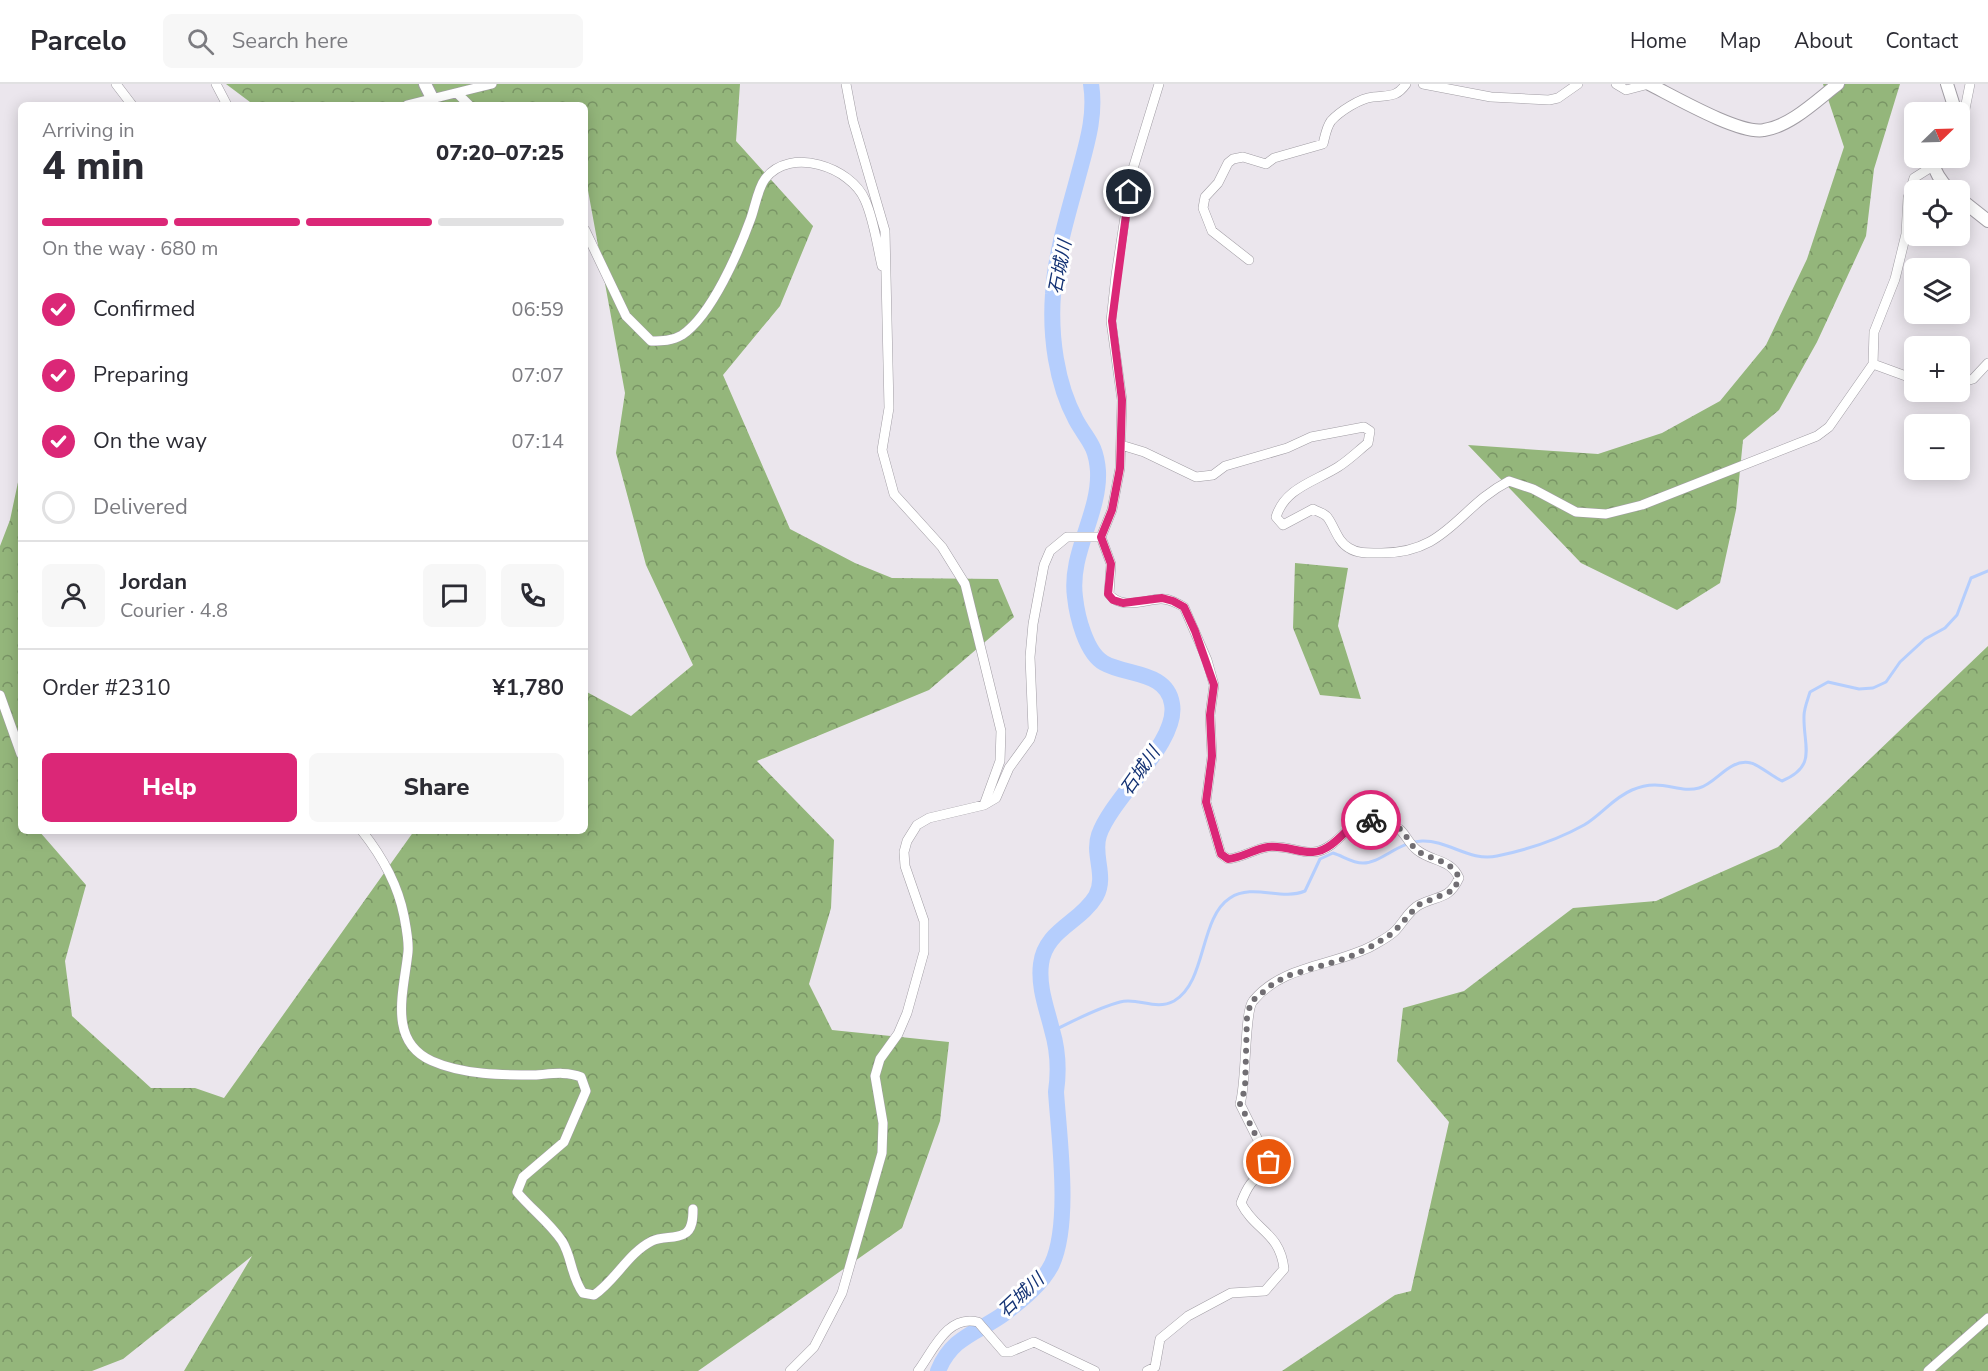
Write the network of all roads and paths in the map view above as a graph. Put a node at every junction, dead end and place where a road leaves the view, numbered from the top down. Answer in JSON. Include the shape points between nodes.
{"nodes":[{"id":1,"x":116,"y":84,"type":"edge"},
{"id":2,"x":216,"y":84,"type":"edge"},
{"id":3,"x":424,"y":84,"type":"edge"},
{"id":4,"x":492,"y":84,"type":"edge"},
{"id":5,"x":846,"y":84,"type":"edge"},
{"id":6,"x":1159,"y":84,"type":"edge"},
{"id":7,"x":1406,"y":84,"type":"edge"},
{"id":8,"x":1423,"y":84,"type":"edge"},
{"id":9,"x":1578,"y":84,"type":"edge"},
{"id":10,"x":1616,"y":84,"type":"edge"},
{"id":11,"x":1649,"y":84,"type":"edge"},
{"id":12,"x":1838,"y":84,"type":"edge"},
{"id":13,"x":1947,"y":84,"type":"edge"},
{"id":14,"x":1970,"y":84,"type":"edge"},
{"id":15,"x":458,"y":94,"type":"junction"},
{"id":16,"x":432,"y":98,"type":"junction"},
{"id":17,"x":130,"y":102,"type":"edge"},
{"id":18,"x":225,"y":102,"type":"edge"},
{"id":19,"x":418,"y":102,"type":"edge"},
{"id":20,"x":466,"y":102,"type":"edge"},
{"id":21,"x":1953,"y":102,"type":"edge"},
{"id":22,"x":1966,"y":102,"type":"edge"},
{"id":23,"x":1926,"y":168,"type":"edge"},
{"id":24,"x":1970,"y":207,"type":"edge"},
{"id":25,"x":1988,"y":221,"type":"edge"},
{"id":26,"x":588,"y":236,"type":"edge"},
{"id":27,"x":1249,"y":260,"type":"dead end"},
{"id":28,"x":886,"y":283,"type":"junction"},
{"id":29,"x":1988,"y":363,"type":"edge"},
{"id":30,"x":1873,"y":364,"type":"junction"},
{"id":31,"x":1904,"y":375,"type":"edge"},
{"id":32,"x":1970,"y":380,"type":"edge"},
{"id":33,"x":1121,"y":445,"type":"junction"},
{"id":34,"x":1099,"y":537,"type":"junction"},
{"id":35,"x":0,"y":695,"type":"edge"},
{"id":36,"x":18,"y":746,"type":"edge"},
{"id":37,"x":984,"y":805,"type":"junction"},
{"id":38,"x":364,"y":834,"type":"edge"},
{"id":39,"x":693,"y":1209,"type":"dead end"},
{"id":40,"x":1988,"y":1318,"type":"edge"},
{"id":41,"x":790,"y":1371,"type":"edge"},
{"id":42,"x":918,"y":1371,"type":"edge"},
{"id":43,"x":1095,"y":1371,"type":"edge"},
{"id":44,"x":1147,"y":1371,"type":"edge"},
{"id":45,"x":1928,"y":1371,"type":"edge"}],
"edges":[{"from":1,"to":17,"type":"street"},
{"from":2,"to":18,"type":"street"},
{"from":3,"to":16,"type":"street"},
{"from":4,"to":15,"type":"street"},
{"from":5,"to":28,"type":"street","via":[[885,231]]},
{"from":6,"to":33,"type":"street","via":[[1132,172],[1116,275],[1112,321],[1122,400]]},
{"from":7,"to":27,"type":"street","via":[[1394,96],[1370,97],[1342,113],[1331,121],[1323,144],[1317,148],[1301,149],[1266,164],[1243,157],[1228,163],[1205,197],[1203,208],[1212,231]]},
{"from":8,"to":9,"type":"street","via":[[1491,97],[1549,100]]},
{"from":10,"to":11,"type":"street","via":[[1626,90]]},
{"from":11,"to":12,"type":"street","via":[[1732,125],[1764,130],[1797,114]]},
{"from":13,"to":21,"type":"street"},
{"from":14,"to":22,"type":"street"},
{"from":15,"to":16,"type":"street"},
{"from":15,"to":20,"type":"street"},
{"from":16,"to":19,"type":"street"},
{"from":23,"to":30,"type":"street","via":[[1914,178],[1908,198],[1901,257],[1874,332]]},
{"from":24,"to":25,"type":"street"},
{"from":26,"to":28,"type":"street","via":[[626,316],[651,341],[669,341],[697,321],[734,265],[765,179],[793,162],[807,162],[840,173],[856,184],[866,200]]},
{"from":28,"to":37,"type":"street","via":[[889,408],[882,450],[894,494],[942,547],[965,584],[1001,731],[1000,760]]},
{"from":29,"to":32,"type":"street"},
{"from":30,"to":31,"type":"street"},
{"from":30,"to":33,"type":"street","via":[[1828,427],[1817,436],[1769,456],[1629,510],[1606,514],[1576,512],[1509,481],[1436,540],[1405,551],[1361,553],[1348,548],[1327,516],[1313,509],[1283,525],[1276,517],[1280,504],[1292,493],[1337,468],[1368,443],[1370,431],[1364,427],[1311,436],[1287,448],[1225,466],[1205,478]]},
{"from":33,"to":34,"type":"street","via":[[1112,510]]},
{"from":34,"to":37,"type":"street","via":[[1067,537],[1050,551],[1039,592],[1030,657],[1033,729],[996,798]]},
{"from":34,"to":44,"type":"street","via":[[1111,564],[1108,594],[1113,600],[1123,603],[1162,598],[1184,607],[1207,660],[1214,685],[1206,802],[1221,854],[1228,859],[1237,858],[1283,845],[1314,852],[1328,847],[1358,820],[1381,821],[1400,829],[1420,852],[1447,864],[1459,878],[1454,890],[1418,905],[1393,933],[1374,945],[1347,958],[1290,975],[1251,1002],[1245,1089],[1240,1104],[1269,1162],[1267,1170],[1247,1187],[1241,1203],[1282,1252],[1284,1269],[1265,1291],[1231,1293],[1188,1316],[1160,1339],[1155,1367]]},
{"from":35,"to":36,"type":"street"},
{"from":37,"to":41,"type":"street","via":[[929,818],[917,825],[904,852],[924,921],[924,952],[907,1013],[880,1059],[875,1076],[883,1123],[882,1153],[842,1293],[814,1347]]},
{"from":38,"to":39,"type":"street","via":[[392,880],[404,914],[408,950],[401,1020],[408,1042],[432,1061],[457,1069],[513,1075],[567,1074],[581,1077],[584,1082],[586,1091],[564,1142],[523,1177],[517,1192],[562,1241],[575,1283],[583,1293],[594,1294],[604,1288],[637,1251],[654,1239],[684,1234],[691,1226]]},
{"from":40,"to":45,"type":"street"},
{"from":42,"to":43,"type":"street","via":[[946,1330],[953,1324],[972,1321],[978,1322],[1004,1352],[1034,1342]]}]}
